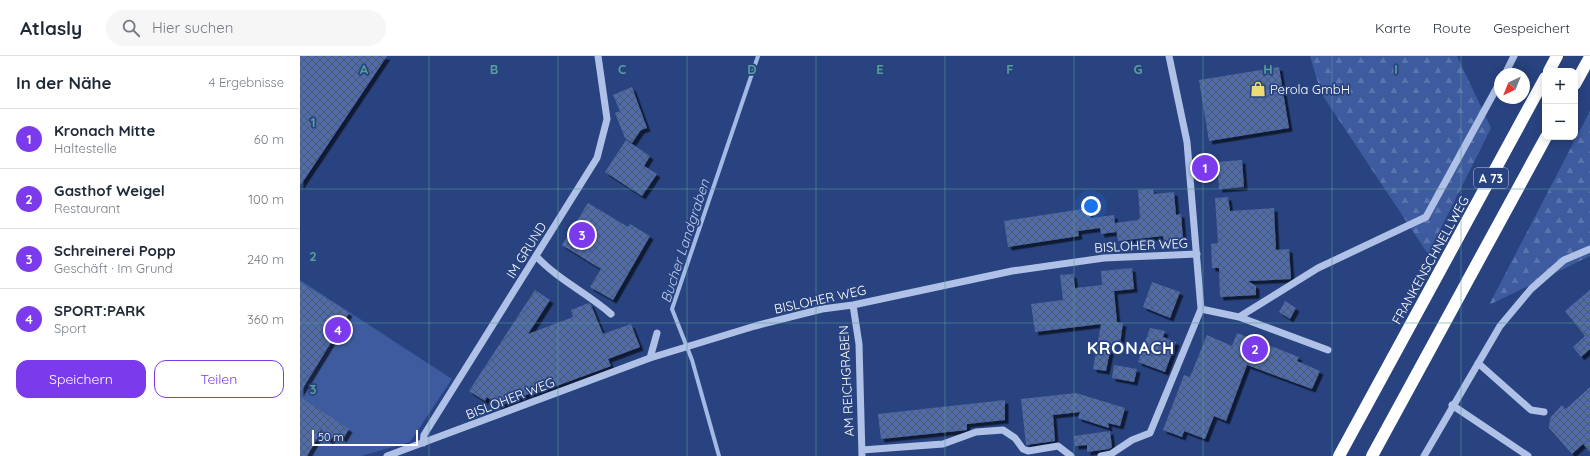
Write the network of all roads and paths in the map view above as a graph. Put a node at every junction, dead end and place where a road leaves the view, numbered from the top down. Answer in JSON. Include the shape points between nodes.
{"nodes":[{"id":1,"x":598,"y":56,"type":"edge"},
{"id":2,"x":1169,"y":56,"type":"edge"},
{"id":3,"x":1514,"y":56,"type":"edge"},
{"id":4,"x":1557,"y":56,"type":"edge"},
{"id":5,"x":1590,"y":57,"type":"edge"},
{"id":6,"x":1507,"y":68,"type":"edge"},
{"id":7,"x":1551,"y":68,"type":"edge"},
{"id":8,"x":1578,"y":79,"type":"edge"},
{"id":9,"x":1542,"y":84,"type":"edge"},
{"id":10,"x":1494,"y":93,"type":"edge"},
{"id":11,"x":1544,"y":140,"type":"edge"},
{"id":12,"x":1590,"y":249,"type":"edge"},
{"id":13,"x":1197,"y":254,"type":"junction"},
{"id":14,"x":536,"y":256,"type":"junction"},
{"id":15,"x":853,"y":305,"type":"junction"},
{"id":16,"x":1201,"y":309,"type":"junction"},
{"id":17,"x":611,"y":314,"type":"dead end"},
{"id":18,"x":1240,"y":317,"type":"junction"},
{"id":19,"x":657,"y":333,"type":"dead end"},
{"id":20,"x":1328,"y":350,"type":"dead end"},
{"id":21,"x":650,"y":358,"type":"junction"},
{"id":22,"x":1478,"y":363,"type":"junction"},
{"id":23,"x":1452,"y":405,"type":"junction"},
{"id":24,"x":1544,"y":412,"type":"dead end"},
{"id":25,"x":423,"y":443,"type":"junction"},
{"id":26,"x":862,"y":453,"type":"edge"},
{"id":27,"x":387,"y":456,"type":"edge"},
{"id":28,"x":1071,"y":456,"type":"edge"},
{"id":29,"x":1101,"y":456,"type":"edge"},
{"id":30,"x":1339,"y":456,"type":"edge"},
{"id":31,"x":1372,"y":456,"type":"edge"},
{"id":32,"x":1424,"y":456,"type":"edge"},
{"id":33,"x":1528,"y":456,"type":"edge"}],
"edges":[{"from":1,"to":14,"type":"street","name":"IM GRUND","via":[[607,119],[597,158]]},
{"from":2,"to":13,"type":"street","via":[[1187,142]]},
{"from":3,"to":6,"type":"street"},
{"from":4,"to":7,"type":"highway"},
{"from":5,"to":8,"type":"highway"},
{"from":9,"to":30,"type":"highway","name":"FRANKENSCHNELLWEG","number":"A 73"},
{"from":10,"to":18,"type":"street","via":[[1426,217],[1318,268]]},
{"from":11,"to":31,"type":"highway","number":"A 73"},
{"from":12,"to":22,"type":"street","via":[[1564,260],[1531,289],[1500,326]]},
{"from":13,"to":15,"type":"street","name":"BISLOHER WEG","via":[[1104,258],[1012,271]]},
{"from":13,"to":16,"type":"street"},
{"from":14,"to":17,"type":"street","via":[[545,266]]},
{"from":14,"to":25,"type":"street","name":"IM GRUND","via":[[424,435]]},
{"from":15,"to":21,"type":"street","name":"BISLOHER WEG","via":[[822,309],[756,326]]},
{"from":15,"to":26,"type":"street","name":"AM REICHGRABEN","via":[[859,344]]},
{"from":16,"to":18,"type":"street"},
{"from":16,"to":29,"type":"street","via":[[1150,433],[1132,440],[1111,454]]},
{"from":18,"to":20,"type":"street"},
{"from":19,"to":21,"type":"street"},
{"from":21,"to":25,"type":"street","name":"BISLOHER WEG"},
{"from":22,"to":23,"type":"street"},
{"from":22,"to":24,"type":"street","via":[[1531,410]]},
{"from":23,"to":32,"type":"street"},
{"from":23,"to":33,"type":"street"},
{"from":25,"to":27,"type":"street","name":"BISLOHER WEG"},
{"from":26,"to":28,"type":"street","via":[[943,444],[976,432],[1003,430],[1028,451],[1058,446]]}]}
